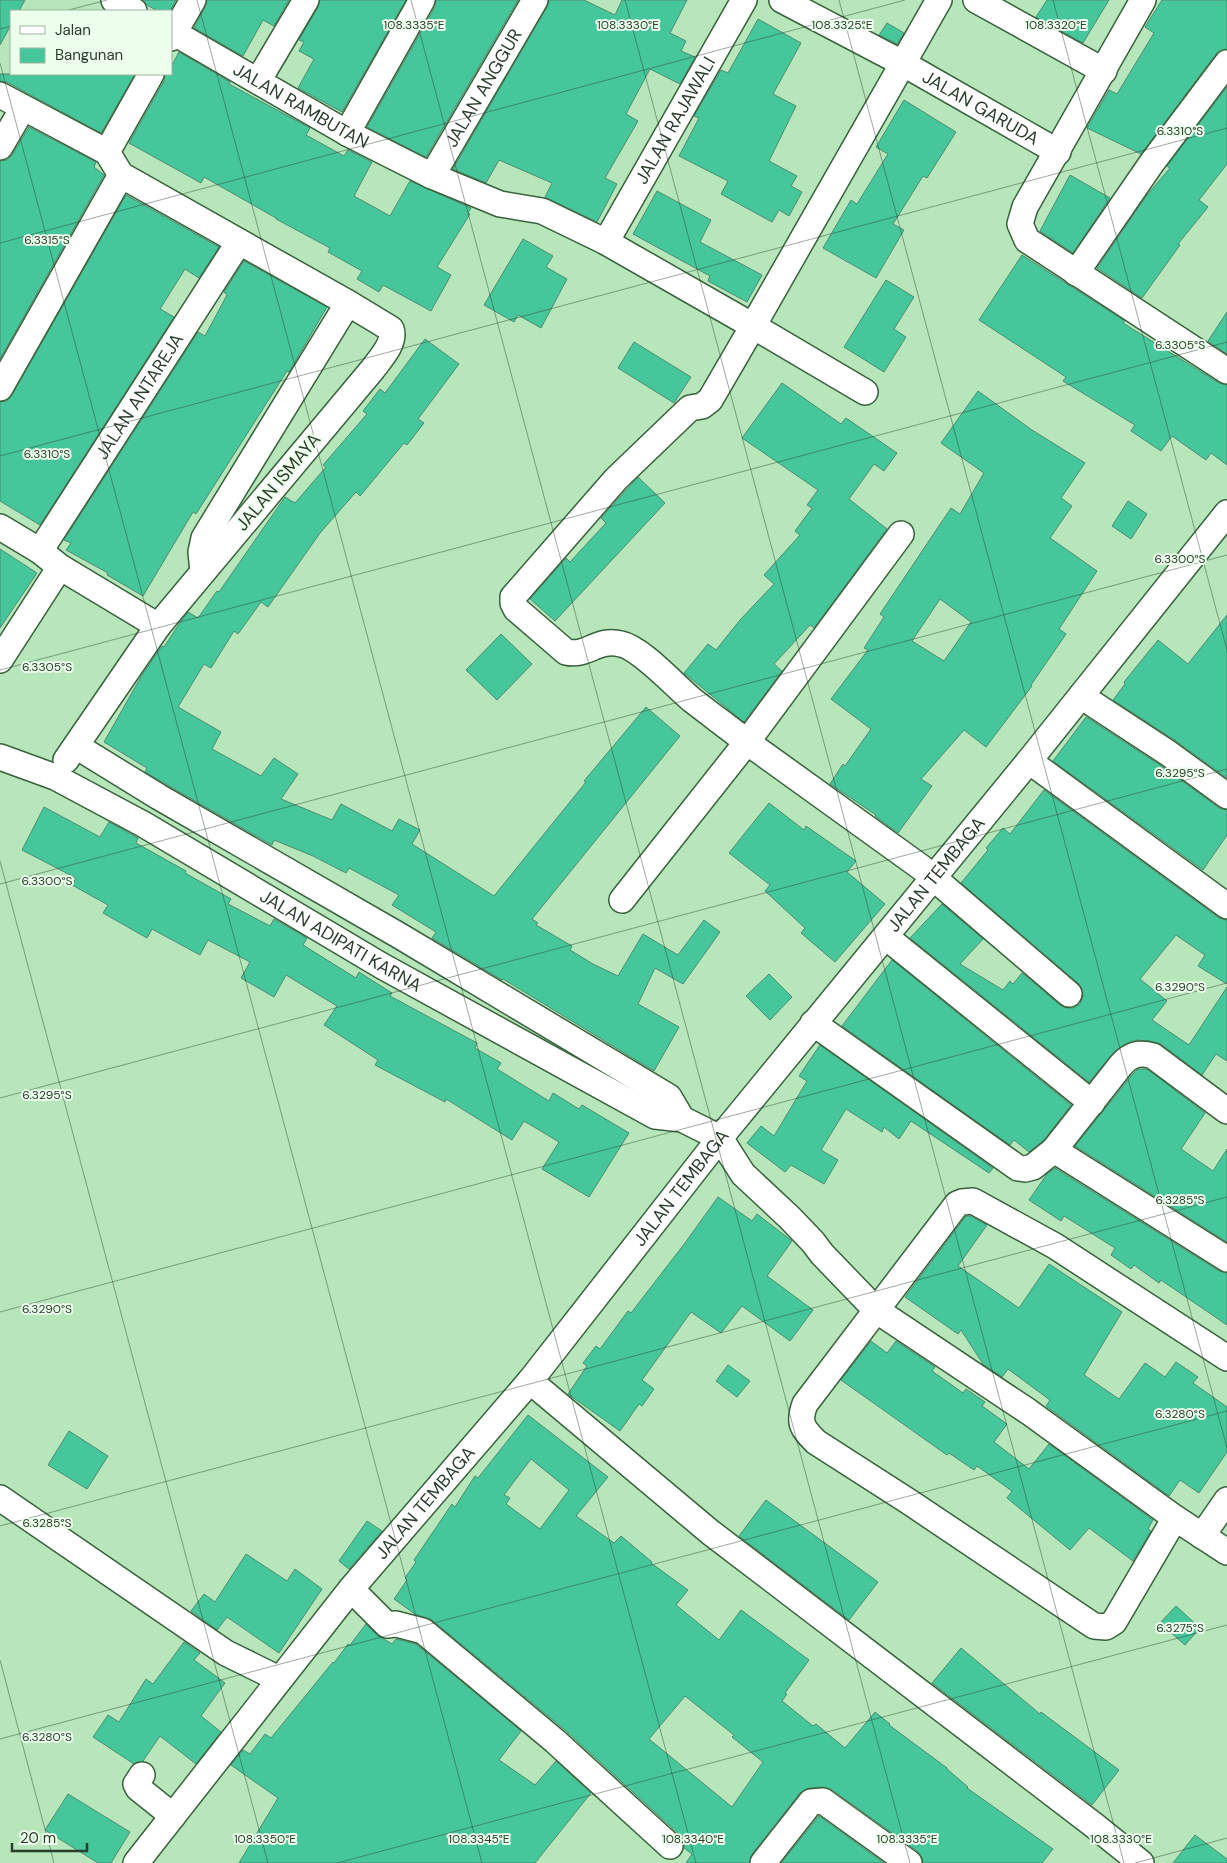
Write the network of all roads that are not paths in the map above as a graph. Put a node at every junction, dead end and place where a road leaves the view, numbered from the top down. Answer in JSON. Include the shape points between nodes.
{"nodes":[{"id":1,"x":114,"y":0,"type":"edge"},
{"id":2,"x":193,"y":0,"type":"edge"},
{"id":3,"x":306,"y":0,"type":"edge"},
{"id":4,"x":422,"y":0,"type":"edge"},
{"id":5,"x":535,"y":0,"type":"edge"},
{"id":6,"x":744,"y":0,"type":"edge"},
{"id":7,"x":782,"y":0,"type":"edge"},
{"id":8,"x":940,"y":0,"type":"edge"},
{"id":9,"x":976,"y":0,"type":"edge"},
{"id":10,"x":1143,"y":0,"type":"edge"},
{"id":11,"x":132,"y":10,"type":"edge"},
{"id":12,"x":172,"y":34,"type":"edge"},
{"id":13,"x":1227,"y":62,"type":"edge"},
{"id":14,"x":904,"y":64,"type":"junction"},
{"id":15,"x":1104,"y":71,"type":"junction"},
{"id":16,"x":150,"y":75,"type":"edge"},
{"id":17,"x":258,"y":81,"type":"junction"},
{"id":18,"x":0,"y":96,"type":"edge"},
{"id":19,"x":23,"y":108,"type":"junction"},
{"id":20,"x":348,"y":133,"type":"junction"},
{"id":21,"x":0,"y":147,"type":"edge"},
{"id":22,"x":107,"y":152,"type":"junction"},
{"id":23,"x":1058,"y":152,"type":"junction"},
{"id":24,"x":121,"y":175,"type":"junction"},
{"id":25,"x":432,"y":176,"type":"junction"},
{"id":26,"x":239,"y":242,"type":"junction"},
{"id":27,"x":606,"y":242,"type":"junction"},
{"id":28,"x":1076,"y":274,"type":"junction"},
{"id":29,"x":348,"y":303,"type":"junction"},
{"id":30,"x":753,"y":326,"type":"junction"},
{"id":31,"x":1227,"y":371,"type":"edge"},
{"id":32,"x":0,"y":388,"type":"edge"},
{"id":33,"x":865,"y":392,"type":"dead end"},
{"id":34,"x":1227,"y":514,"type":"edge"},
{"id":35,"x":0,"y":526,"type":"edge"},
{"id":36,"x":901,"y":534,"type":"dead end"},
{"id":37,"x":40,"y":551,"type":"junction"},
{"id":38,"x":60,"y":567,"type":"junction"},
{"id":39,"x":203,"y":572,"type":"junction"},
{"id":40,"x":158,"y":626,"type":"junction"},
{"id":41,"x":0,"y":660,"type":"edge"},
{"id":42,"x":1081,"y":696,"type":"junction"},
{"id":43,"x":747,"y":742,"type":"junction"},
{"id":44,"x":76,"y":746,"type":"junction"},
{"id":45,"x":0,"y":757,"type":"edge"},
{"id":46,"x":1029,"y":761,"type":"junction"},
{"id":47,"x":55,"y":777,"type":"junction"},
{"id":48,"x":1227,"y":796,"type":"edge"},
{"id":49,"x":159,"y":797,"type":"junction"},
{"id":50,"x":143,"y":824,"type":"junction"},
{"id":51,"x":928,"y":873,"type":"junction"},
{"id":52,"x":622,"y":900,"type":"dead end"},
{"id":53,"x":1227,"y":906,"type":"edge"},
{"id":54,"x":400,"y":936,"type":"junction"},
{"id":55,"x":886,"y":937,"type":"junction"},
{"id":56,"x":382,"y":966,"type":"junction"},
{"id":57,"x":1069,"y":994,"type":"dead end"},
{"id":58,"x":814,"y":1023,"type":"junction"},
{"id":59,"x":1092,"y":1103,"type":"junction"},
{"id":60,"x":1227,"y":1110,"type":"edge"},
{"id":61,"x":699,"y":1127,"type":"junction"},
{"id":62,"x":1054,"y":1150,"type":"junction"},
{"id":63,"x":1227,"y":1259,"type":"edge"},
{"id":64,"x":876,"y":1310,"type":"junction"},
{"id":65,"x":1227,"y":1358,"type":"edge"},
{"id":66,"x":530,"y":1381,"type":"junction"},
{"id":67,"x":0,"y":1498,"type":"edge"},
{"id":68,"x":1227,"y":1500,"type":"edge"},
{"id":69,"x":1175,"y":1518,"type":"junction"},
{"id":70,"x":1202,"y":1536,"type":"junction"},
{"id":71,"x":1227,"y":1552,"type":"edge"},
{"id":72,"x":351,"y":1589,"type":"junction"},
{"id":73,"x":279,"y":1679,"type":"junction"},
{"id":74,"x":142,"y":1775,"type":"dead end"},
{"id":75,"x":163,"y":1808,"type":"junction"},
{"id":76,"x":670,"y":1846,"type":"dead end"},
{"id":77,"x":136,"y":1863,"type":"edge"},
{"id":78,"x":763,"y":1863,"type":"edge"},
{"id":79,"x":909,"y":1863,"type":"edge"},
{"id":80,"x":1141,"y":1863,"type":"edge"}],
"edges":[{"from":1,"to":11,"type":"street"},
{"from":2,"to":12,"type":"street"},
{"from":3,"to":17,"type":"street"},
{"from":4,"to":20,"type":"street"},
{"from":5,"to":25,"type":"street","name":"JALAN ANGGUR"},
{"from":6,"to":27,"type":"street","name":"JALAN RAJAWALI"},
{"from":7,"to":14,"type":"street","name":"JALAN GARUDA"},
{"from":8,"to":14,"type":"street"},
{"from":9,"to":15,"type":"street"},
{"from":10,"to":15,"type":"street"},
{"from":12,"to":17,"type":"street","name":"JALAN RAMBUTAN"},
{"from":13,"to":28,"type":"street","via":[[1151,164]]},
{"from":14,"to":23,"type":"street","name":"JALAN GARUDA"},
{"from":14,"to":30,"type":"street"},
{"from":15,"to":23,"type":"street"},
{"from":16,"to":22,"type":"street"},
{"from":17,"to":20,"type":"street","name":"JALAN RAMBUTAN"},
{"from":18,"to":19,"type":"street"},
{"from":19,"to":21,"type":"street"},
{"from":19,"to":22,"type":"street"},
{"from":20,"to":25,"type":"street","name":"JALAN RAMBUTAN"},
{"from":22,"to":24,"type":"street"},
{"from":23,"to":28,"type":"street","via":[[1024,207],[1020,224],[1027,240]]},
{"from":24,"to":26,"type":"street"},
{"from":24,"to":32,"type":"street"},
{"from":25,"to":27,"type":"street","name":"JALAN RAMBUTAN","via":[[500,204],[542,211]]},
{"from":26,"to":29,"type":"street"},
{"from":26,"to":37,"type":"street","name":"JALAN ANTAREJA"},
{"from":27,"to":30,"type":"street","name":"JALAN RAMBUTAN"},
{"from":28,"to":31,"type":"street"},
{"from":29,"to":39,"type":"street","via":[[204,538],[201,552]]},
{"from":29,"to":39,"type":"street","name":"JALAN ISMAYA","via":[[392,329],[391,342],[372,370]]},
{"from":30,"to":33,"type":"street","name":"JALAN RAMBUTAN"},
{"from":30,"to":43,"type":"street","via":[[710,400],[702,406],[690,408],[616,479],[513,596],[516,609],[566,652],[576,654],[604,643],[622,644],[636,651]]},
{"from":34,"to":42,"type":"street","name":"JALAN TEMBAGA"},
{"from":35,"to":37,"type":"street"},
{"from":36,"to":43,"type":"street"},
{"from":37,"to":38,"type":"street"},
{"from":38,"to":40,"type":"street"},
{"from":38,"to":41,"type":"street"},
{"from":39,"to":40,"type":"street","name":"JALAN ISMAYA"},
{"from":40,"to":44,"type":"street","name":"JALAN ISMAYA"},
{"from":42,"to":46,"type":"street","name":"JALAN TEMBAGA"},
{"from":42,"to":48,"type":"street"},
{"from":43,"to":51,"type":"street"},
{"from":43,"to":52,"type":"street"},
{"from":44,"to":47,"type":"street","name":"JALAN ISMAYA"},
{"from":44,"to":49,"type":"street","name":"JALAN ADIPATI KARNA"},
{"from":45,"to":47,"type":"street","name":"JALAN ADIPATI KARNA"},
{"from":46,"to":51,"type":"street","name":"JALAN TEMBAGA"},
{"from":46,"to":53,"type":"street"},
{"from":47,"to":50,"type":"street","name":"JALAN ADIPATI KARNA"},
{"from":49,"to":50,"type":"street"},
{"from":49,"to":54,"type":"street","name":"JALAN ADIPATI KARNA"},
{"from":50,"to":56,"type":"street","name":"JALAN ADIPATI KARNA"},
{"from":51,"to":55,"type":"street","name":"JALAN TEMBAGA"},
{"from":51,"to":57,"type":"street"},
{"from":54,"to":56,"type":"street"},
{"from":54,"to":61,"type":"street","name":"JALAN ADIPATI KARNA","via":[[669,1096]]},
{"from":55,"to":58,"type":"street","name":"JALAN TEMBAGA"},
{"from":55,"to":59,"type":"street"},
{"from":56,"to":61,"type":"street","name":"JALAN ADIPATI KARNA","via":[[654,1116]]},
{"from":58,"to":61,"type":"street","name":"JALAN TEMBAGA"},
{"from":58,"to":62,"type":"street","via":[[1018,1168],[1034,1167]]},
{"from":59,"to":60,"type":"street","via":[[1128,1057],[1144,1054],[1153,1056]]},
{"from":59,"to":62,"type":"street"},
{"from":61,"to":64,"type":"street"},
{"from":61,"to":66,"type":"street","name":"JALAN TEMBAGA"},
{"from":62,"to":63,"type":"street"},
{"from":64,"to":65,"type":"street","via":[[957,1204],[973,1201],[1055,1246]]},
{"from":64,"to":69,"type":"street","via":[[1029,1412]]},
{"from":64,"to":69,"type":"street","via":[[805,1404],[801,1416],[803,1429],[816,1442],[1094,1626],[1114,1622]]},
{"from":66,"to":72,"type":"street","name":"JALAN TEMBAGA"},
{"from":66,"to":80,"type":"street","via":[[710,1532]]},
{"from":67,"to":73,"type":"street","via":[[226,1653]]},
{"from":68,"to":70,"type":"street"},
{"from":69,"to":70,"type":"street"},
{"from":70,"to":71,"type":"street"},
{"from":72,"to":73,"type":"street","name":"JALAN TEMBAGA"},
{"from":72,"to":76,"type":"street","via":[[387,1625],[423,1631],[555,1740]]},
{"from":73,"to":75,"type":"street","name":"JALAN TEMBAGA"},
{"from":74,"to":75,"type":"street","via":[[137,1786]]},
{"from":75,"to":77,"type":"street","name":"JALAN TEMBAGA"},
{"from":78,"to":79,"type":"street","via":[[811,1802],[816,1801],[823,1801]]}]}
